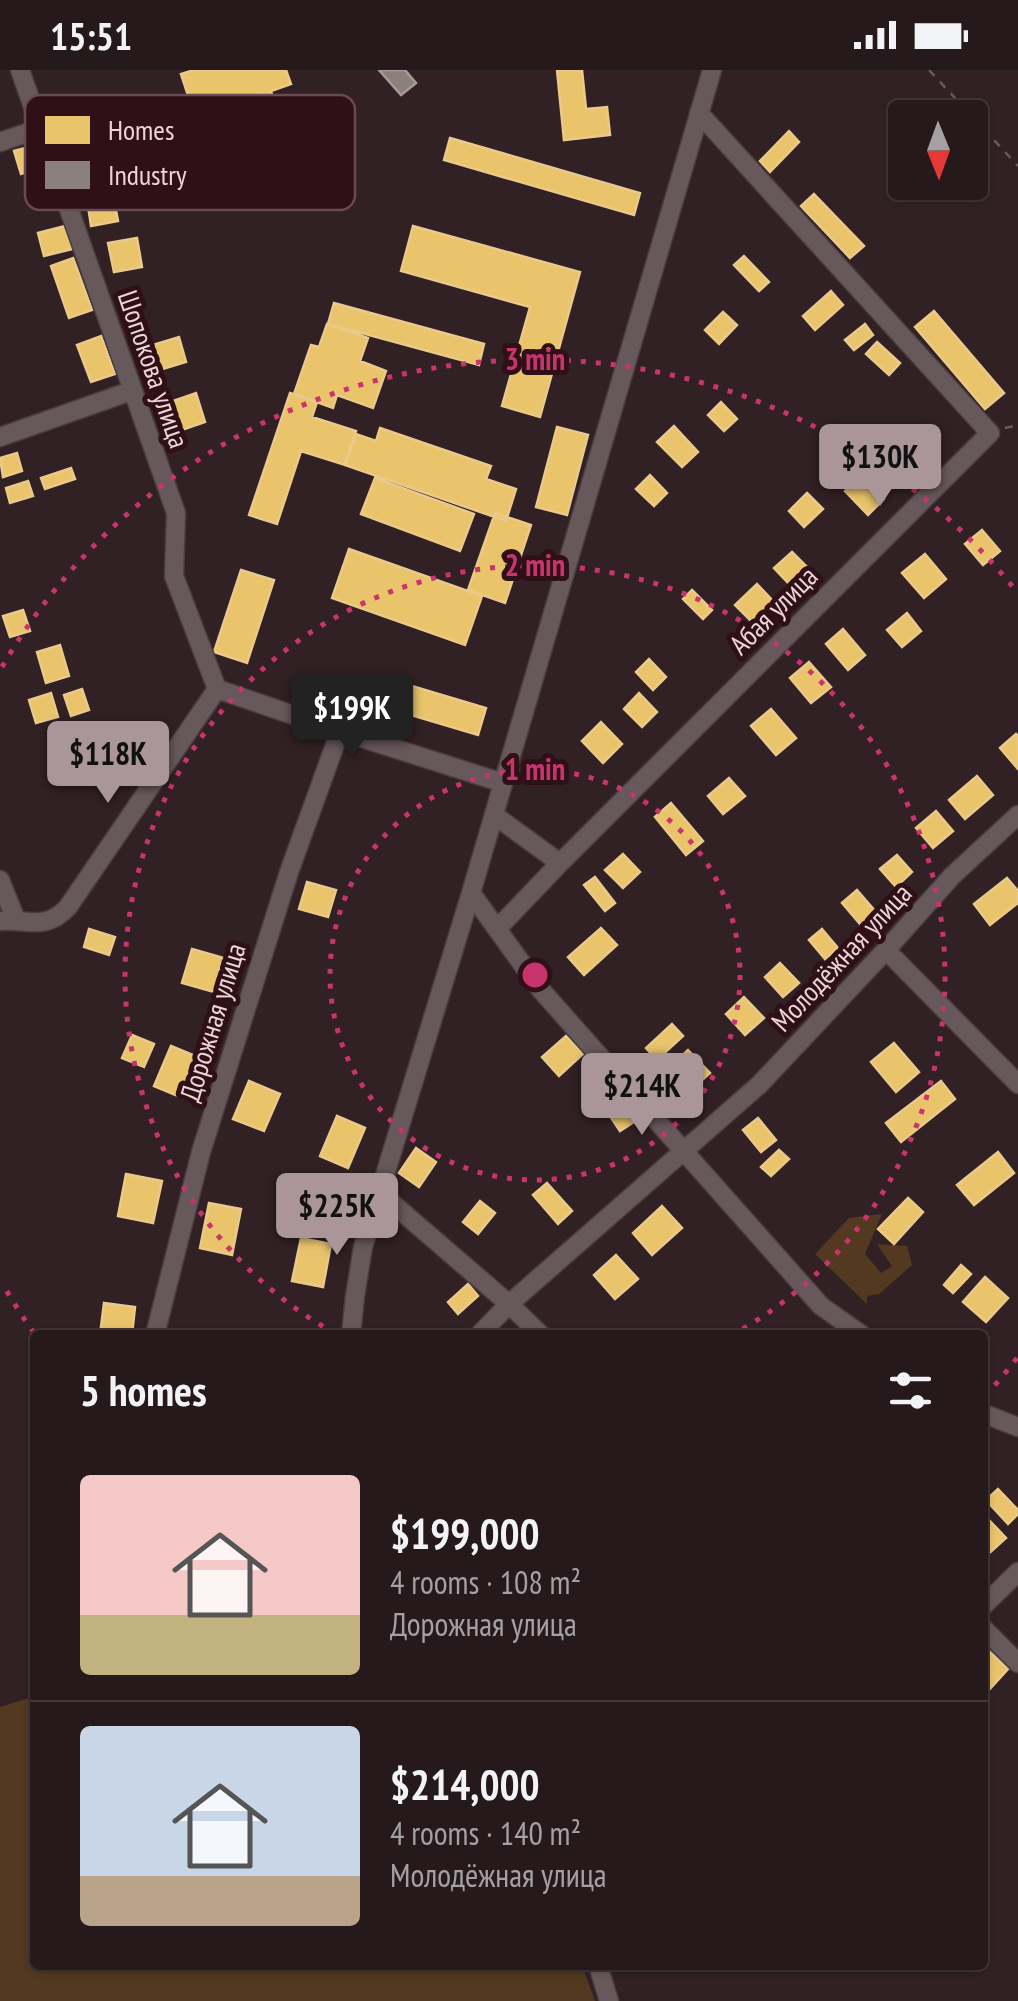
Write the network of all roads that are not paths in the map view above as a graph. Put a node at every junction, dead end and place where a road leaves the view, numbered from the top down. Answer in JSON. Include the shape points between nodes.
{"nodes":[{"id":1,"x":20,"y":70,"type":"edge"},
{"id":2,"x":712,"y":70,"type":"edge"},
{"id":3,"x":29,"y":95,"type":"edge"},
{"id":4,"x":699,"y":113,"type":"junction"},
{"id":5,"x":25,"y":133,"type":"edge"},
{"id":6,"x":0,"y":142,"type":"edge"},
{"id":7,"x":69,"y":210,"type":"edge"},
{"id":8,"x":131,"y":391,"type":"junction"},
{"id":9,"x":0,"y":437,"type":"edge"},
{"id":10,"x":216,"y":689,"type":"junction"},
{"id":11,"x":340,"y":732,"type":"junction"},
{"id":12,"x":503,"y":783,"type":"junction"},
{"id":13,"x":494,"y":815,"type":"junction"},
{"id":14,"x":1018,"y":815,"type":"edge"},
{"id":15,"x":560,"y":863,"type":"junction"},
{"id":16,"x":0,"y":880,"type":"edge"},
{"id":17,"x":471,"y":893,"type":"junction"},
{"id":18,"x":8,"y":920,"type":"edge"},
{"id":19,"x":496,"y":929,"type":"junction"},
{"id":20,"x":886,"y":950,"type":"junction"},
{"id":21,"x":1018,"y":1084,"type":"edge"},
{"id":22,"x":685,"y":1150,"type":"junction"},
{"id":23,"x":379,"y":1192,"type":"junction"},
{"id":24,"x":509,"y":1304,"type":"junction"},
{"id":25,"x":156,"y":1330,"type":"edge"},
{"id":26,"x":351,"y":1330,"type":"edge"},
{"id":27,"x":484,"y":1330,"type":"edge"},
{"id":28,"x":535,"y":1330,"type":"edge"},
{"id":29,"x":855,"y":1330,"type":"edge"},
{"id":30,"x":988,"y":1415,"type":"edge"},
{"id":31,"x":1018,"y":1427,"type":"edge"},
{"id":32,"x":1018,"y":1572,"type":"edge"},
{"id":33,"x":988,"y":1601,"type":"edge"},
{"id":34,"x":988,"y":1632,"type":"edge"},
{"id":35,"x":1018,"y":1663,"type":"edge"},
{"id":36,"x":600,"y":1970,"type":"edge"},
{"id":37,"x":609,"y":2001,"type":"edge"}],
"edges":[{"from":1,"to":3,"type":"street","name":"Шопокова улица"},
{"from":2,"to":4,"type":"street"},
{"from":4,"to":12,"type":"street"},
{"from":4,"to":15,"type":"street","name":"Абая улица","via":[[990,433]]},
{"from":5,"to":6,"type":"street"},
{"from":7,"to":8,"type":"street","name":"Шопокова улица"},
{"from":8,"to":9,"type":"street"},
{"from":8,"to":10,"type":"street","name":"Шопокова улица","via":[[176,513],[174,576]]},
{"from":10,"to":11,"type":"street"},
{"from":10,"to":18,"type":"street","via":[[68,907],[41,923]]},
{"from":11,"to":12,"type":"street"},
{"from":11,"to":25,"type":"street","name":"Дорожная улица","via":[[288,872],[200,1152]]},
{"from":12,"to":13,"type":"street"},
{"from":13,"to":15,"type":"street"},
{"from":13,"to":17,"type":"street"},
{"from":14,"to":20,"type":"street","name":"Молодёжная улица"},
{"from":15,"to":19,"type":"street"},
{"from":16,"to":18,"type":"street"},
{"from":17,"to":19,"type":"street"},
{"from":17,"to":23,"type":"street"},
{"from":19,"to":22,"type":"street","via":[[540,990]]},
{"from":20,"to":21,"type":"street"},
{"from":20,"to":22,"type":"street","name":"Молодёжная улица","via":[[759,1085]]},
{"from":22,"to":24,"type":"street","name":"Молодёжная улица"},
{"from":22,"to":29,"type":"street","via":[[821,1306]]},
{"from":23,"to":24,"type":"street"},
{"from":23,"to":26,"type":"street","via":[[363,1246]]},
{"from":24,"to":27,"type":"street","name":"Молодёжная улица"},
{"from":24,"to":28,"type":"street"},
{"from":30,"to":31,"type":"street"},
{"from":32,"to":33,"type":"street"},
{"from":34,"to":35,"type":"street"},
{"from":36,"to":37,"type":"street"}]}
